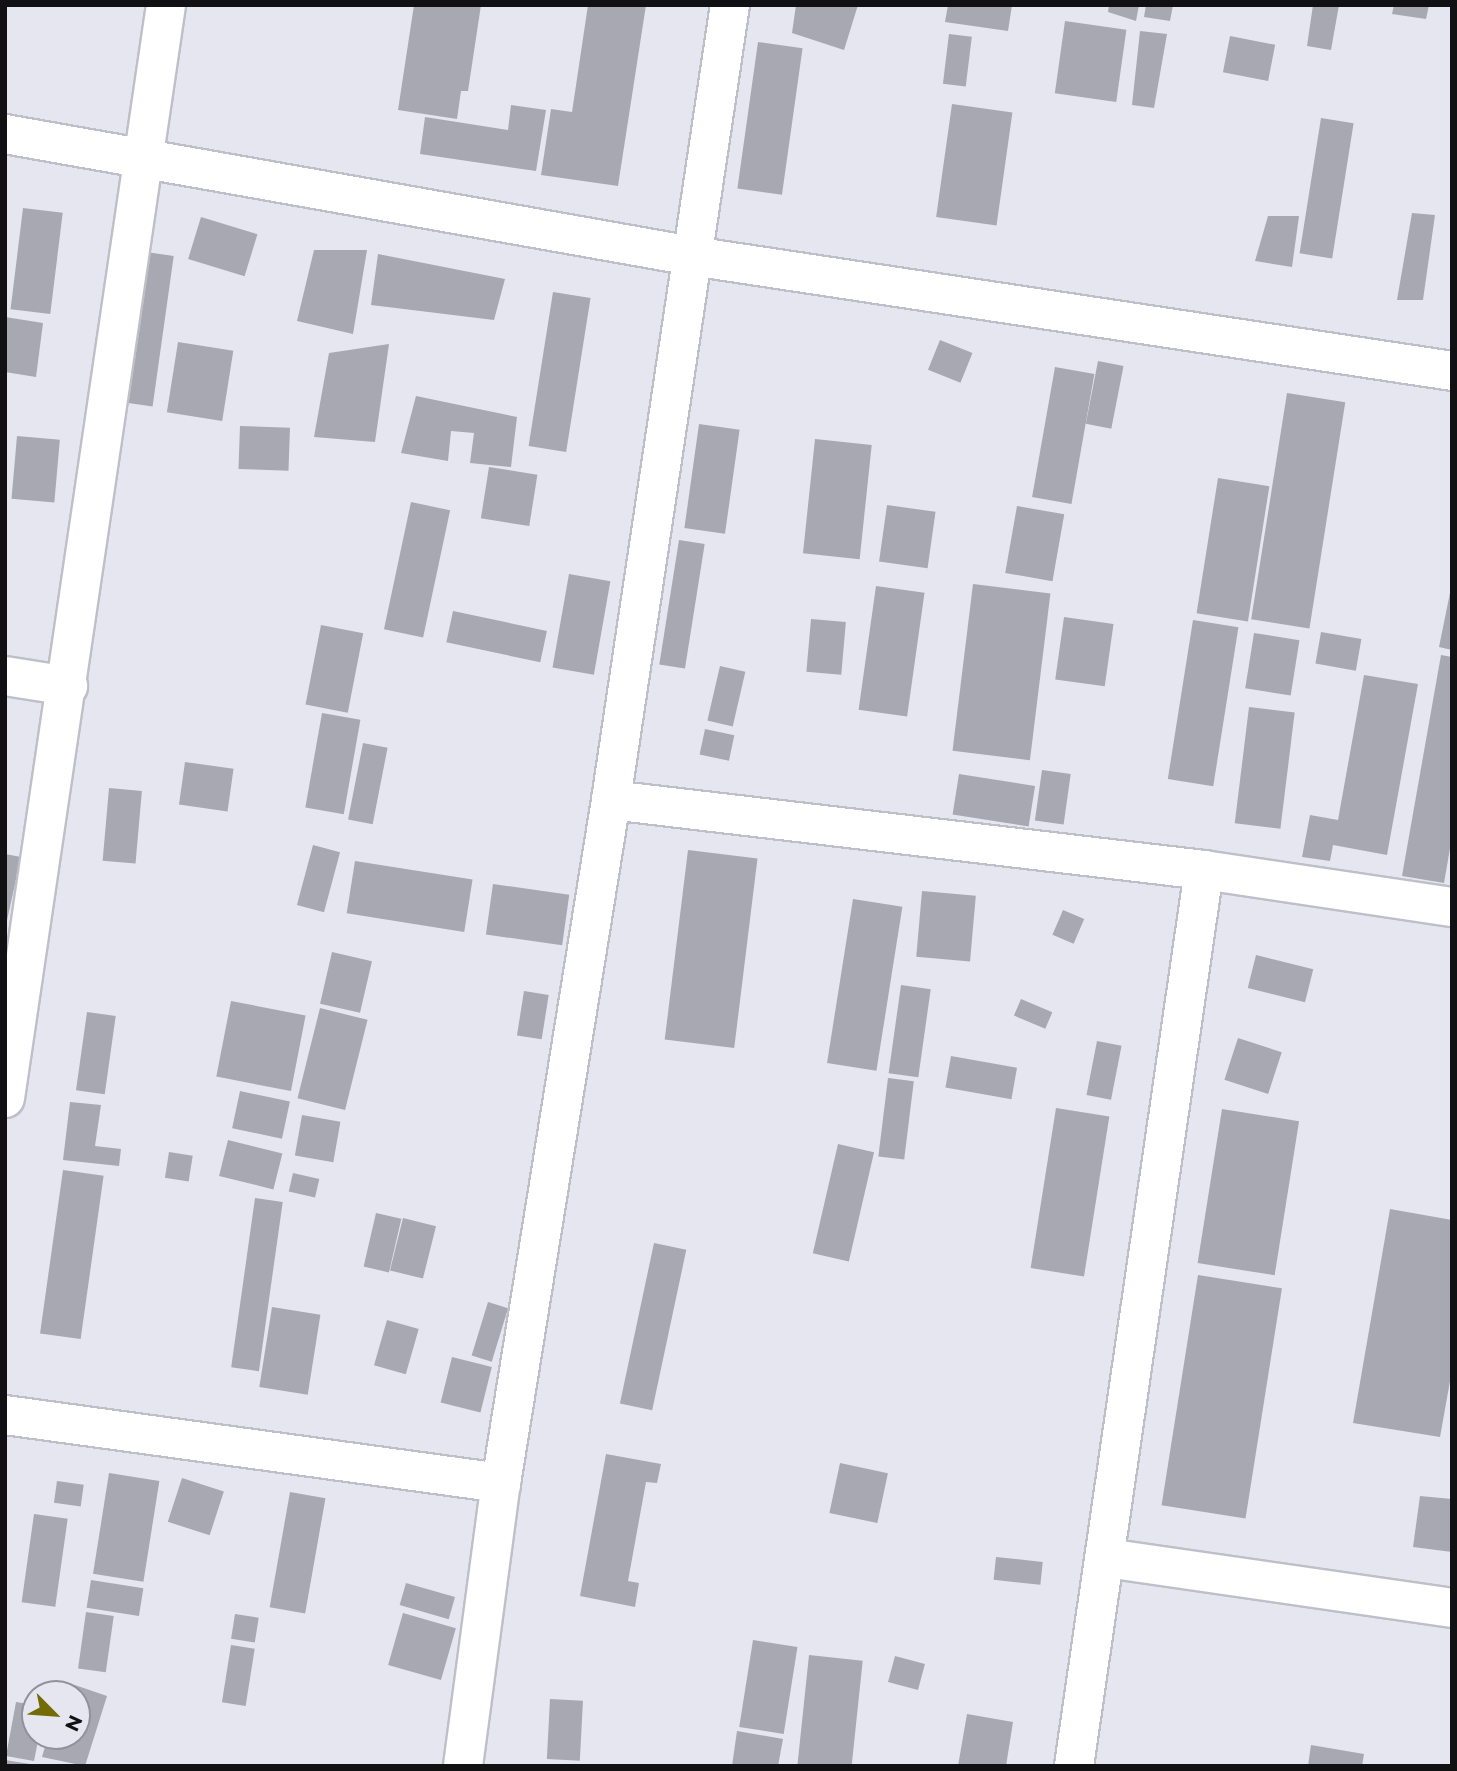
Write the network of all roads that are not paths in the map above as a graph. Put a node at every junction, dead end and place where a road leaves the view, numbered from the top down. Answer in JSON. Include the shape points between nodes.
{"nodes":[{"id":1,"x":166,"y":5,"type":"edge"},
{"id":2,"x":730,"y":5,"type":"edge"},
{"id":3,"x":5,"y":134,"type":"edge"},
{"id":4,"x":146,"y":156,"type":"junction"},
{"id":5,"x":692,"y":256,"type":"junction"},
{"id":6,"x":1452,"y":371,"type":"edge"},
{"id":7,"x":5,"y":676,"type":"edge"},
{"id":8,"x":68,"y":686,"type":"junction"},
{"id":9,"x":611,"y":800,"type":"junction"},
{"id":10,"x":1204,"y":870,"type":"junction"},
{"id":11,"x":1452,"y":907,"type":"edge"},
{"id":12,"x":5,"y":1098,"type":"edge"},
{"id":13,"x":5,"y":1415,"type":"edge"},
{"id":14,"x":501,"y":1483,"type":"junction"},
{"id":15,"x":1105,"y":1558,"type":"junction"},
{"id":16,"x":1452,"y":1608,"type":"edge"},
{"id":17,"x":463,"y":1766,"type":"edge"},
{"id":18,"x":1074,"y":1766,"type":"edge"}],
"edges":[{"from":1,"to":4,"type":"street"},
{"from":2,"to":5,"type":"street"},
{"from":3,"to":4,"type":"street"},
{"from":4,"to":5,"type":"street"},
{"from":4,"to":8,"type":"street"},
{"from":5,"to":6,"type":"street"},
{"from":5,"to":9,"type":"street"},
{"from":7,"to":8,"type":"street"},
{"from":8,"to":12,"type":"street"},
{"from":9,"to":10,"type":"street"},
{"from":9,"to":14,"type":"street"},
{"from":10,"to":11,"type":"street"},
{"from":10,"to":15,"type":"street"},
{"from":13,"to":14,"type":"street"},
{"from":14,"to":17,"type":"street"},
{"from":15,"to":16,"type":"street"},
{"from":15,"to":18,"type":"street"}]}
